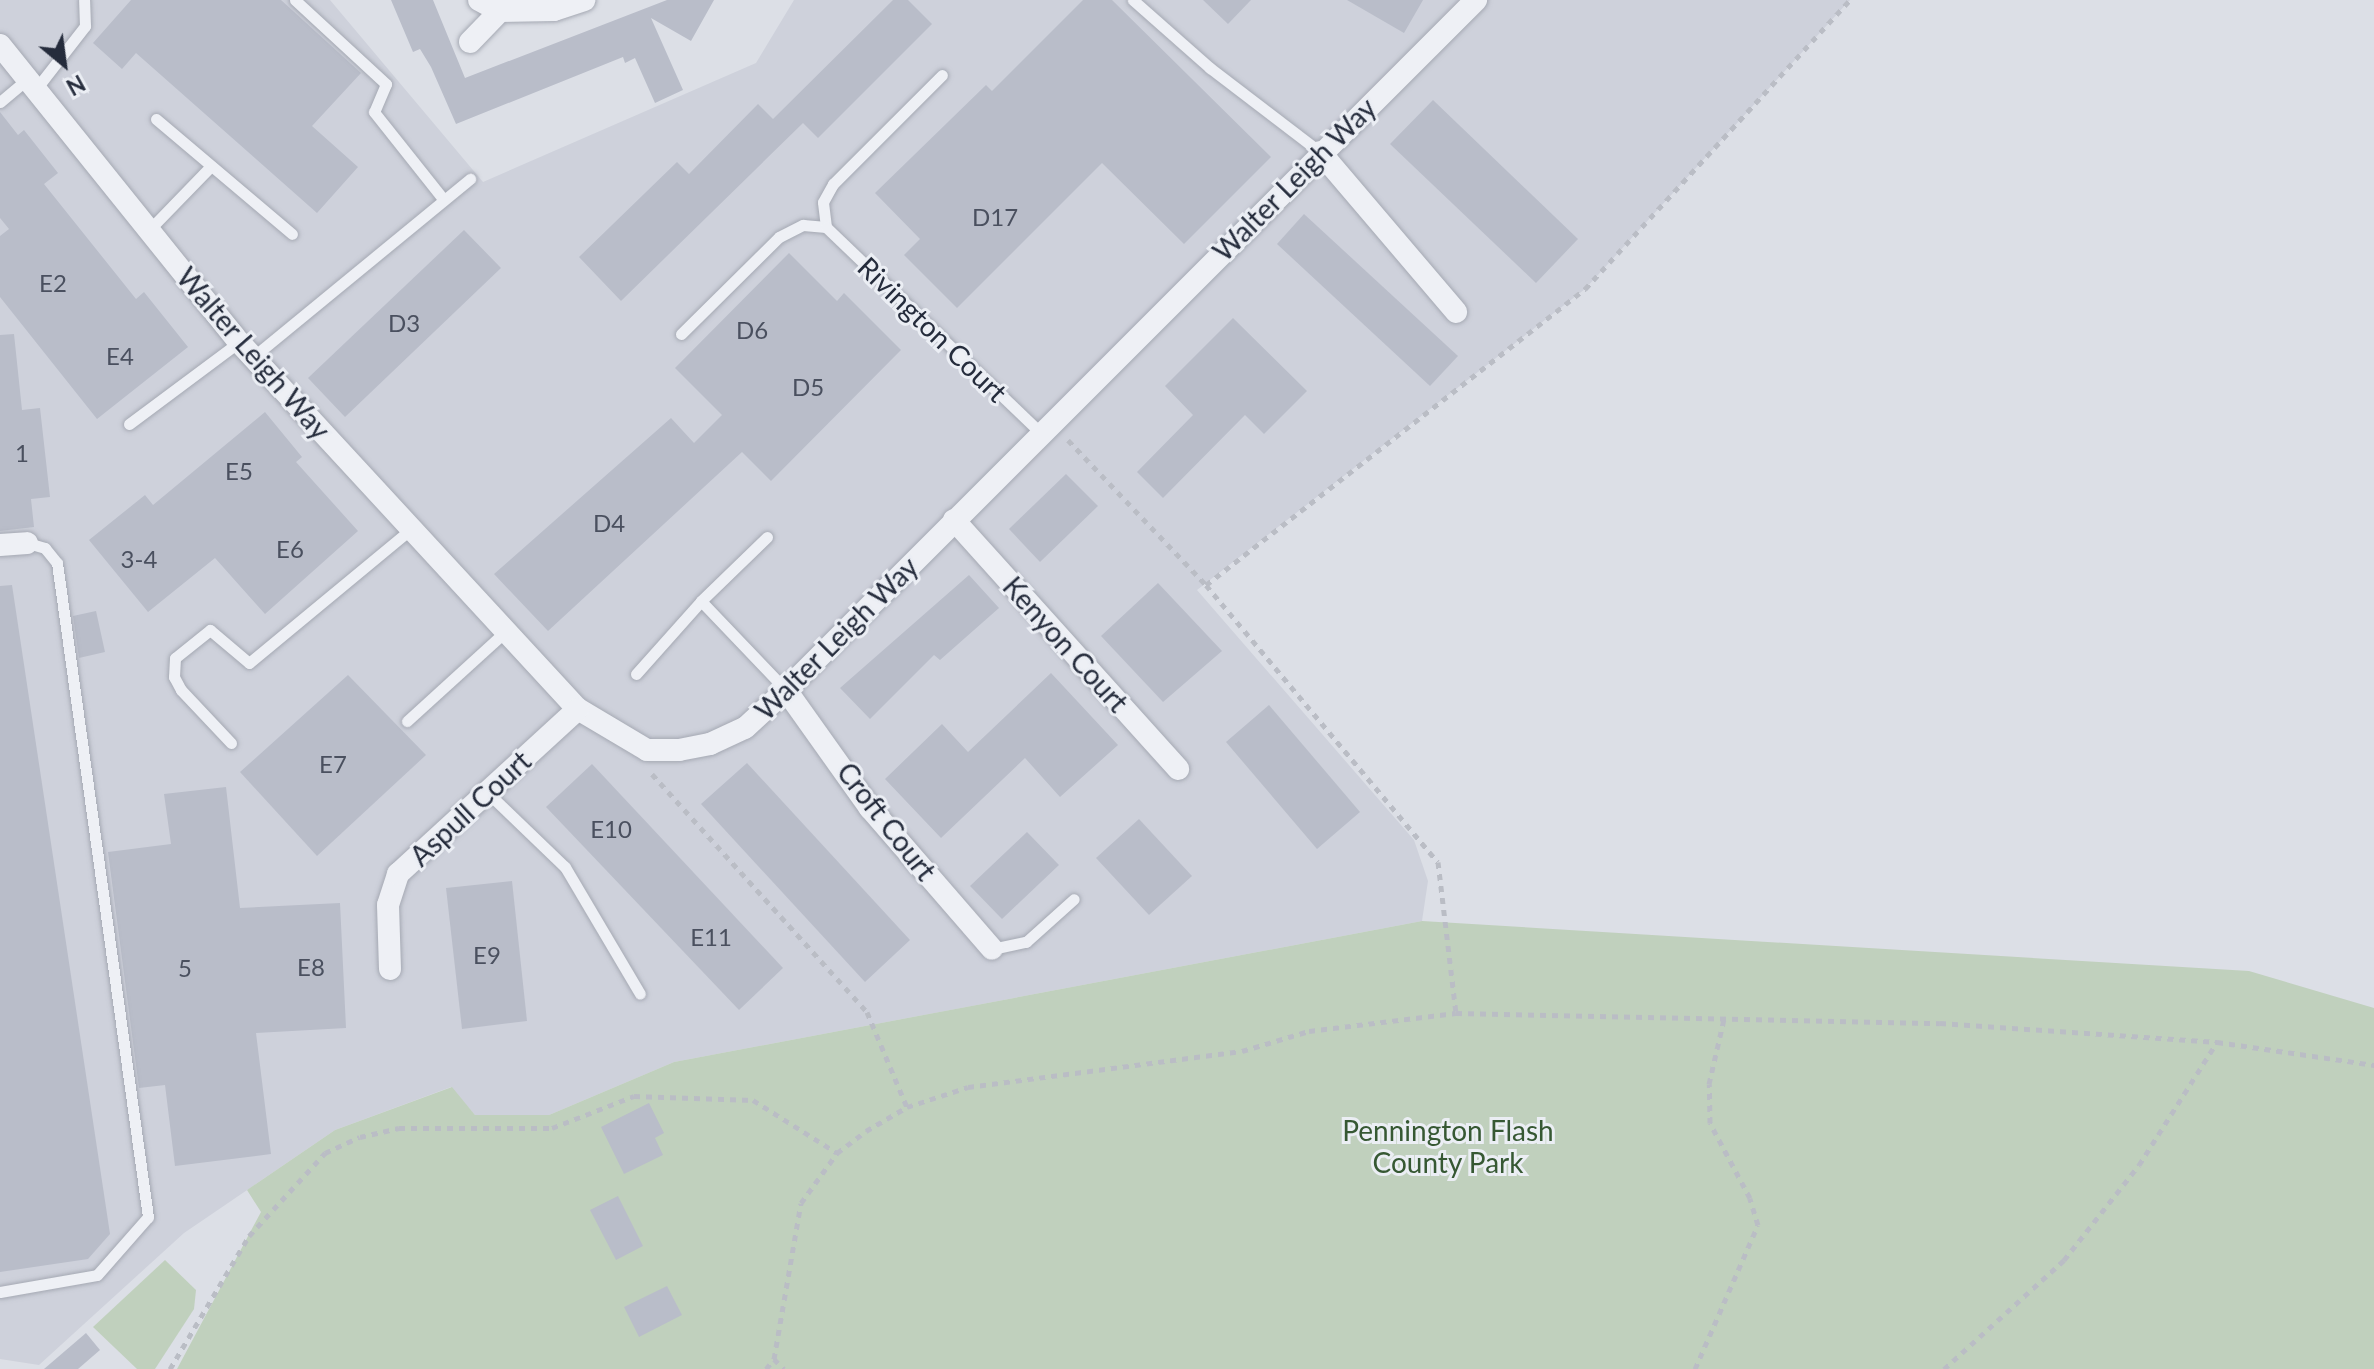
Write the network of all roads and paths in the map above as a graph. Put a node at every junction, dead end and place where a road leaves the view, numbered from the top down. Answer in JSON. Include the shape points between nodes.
{"nodes":[{"id":1,"x":84,"y":0,"type":"edge"},
{"id":2,"x":295,"y":0,"type":"edge"},
{"id":3,"x":479,"y":0,"type":"edge"},
{"id":4,"x":584,"y":0,"type":"edge"},
{"id":5,"x":1133,"y":0,"type":"edge"},
{"id":6,"x":1476,"y":0,"type":"edge"},
{"id":7,"x":1850,"y":0,"type":"edge"},
{"id":8,"x":500,"y":11,"type":"junction"},
{"id":9,"x":470,"y":42,"type":"dead end"},
{"id":10,"x":0,"y":45,"type":"edge"},
{"id":11,"x":942,"y":75,"type":"dead end"},
{"id":12,"x":31,"y":84,"type":"junction"},
{"id":13,"x":0,"y":102,"type":"edge"},
{"id":14,"x":156,"y":119,"type":"dead end"},
{"id":15,"x":1320,"y":152,"type":"junction"},
{"id":16,"x":211,"y":166,"type":"junction"},
{"id":17,"x":470,"y":179,"type":"dead end"},
{"id":18,"x":444,"y":200,"type":"junction"},
{"id":19,"x":826,"y":227,"type":"junction"},
{"id":20,"x":149,"y":230,"type":"junction"},
{"id":21,"x":292,"y":234,"type":"dead end"},
{"id":22,"x":1456,"y":312,"type":"dead end"},
{"id":23,"x":681,"y":334,"type":"dead end"},
{"id":24,"x":246,"y":350,"type":"junction"},
{"id":25,"x":129,"y":424,"type":"dead end"},
{"id":26,"x":1046,"y":427,"type":"junction"},
{"id":27,"x":954,"y":520,"type":"junction"},
{"id":28,"x":412,"y":528,"type":"junction"},
{"id":29,"x":767,"y":537,"type":"dead end"},
{"id":30,"x":27,"y":543,"type":"joint"},
{"id":31,"x":0,"y":545,"type":"edge"},
{"id":32,"x":1206,"y":585,"type":"junction"},
{"id":33,"x":701,"y":601,"type":"junction"},
{"id":34,"x":506,"y":631,"type":"junction"},
{"id":35,"x":636,"y":674,"type":"dead end"},
{"id":36,"x":786,"y":690,"type":"junction"},
{"id":37,"x":578,"y":709,"type":"junction"},
{"id":38,"x":407,"y":721,"type":"dead end"},
{"id":39,"x":231,"y":743,"type":"dead end"},
{"id":40,"x":647,"y":750,"type":"junction"},
{"id":41,"x":1178,"y":769,"type":"dead end"},
{"id":42,"x":487,"y":792,"type":"junction"},
{"id":43,"x":1074,"y":899,"type":"dead end"},
{"id":44,"x":992,"y":949,"type":"joint"},
{"id":45,"x":390,"y":969,"type":"dead end"},
{"id":46,"x":640,"y":994,"type":"dead end"},
{"id":47,"x":1456,"y":1013,"type":"junction"},
{"id":48,"x":1724,"y":1019,"type":"junction"},
{"id":49,"x":2217,"y":1042,"type":"junction"},
{"id":50,"x":2374,"y":1065,"type":"edge"},
{"id":51,"x":907,"y":1107,"type":"junction"},
{"id":52,"x":837,"y":1153,"type":"junction"},
{"id":53,"x":0,"y":1292,"type":"edge"},
{"id":54,"x":774,"y":1359,"type":"junction"},
{"id":55,"x":170,"y":1369,"type":"edge"},
{"id":56,"x":766,"y":1369,"type":"edge"},
{"id":57,"x":784,"y":1369,"type":"edge"},
{"id":58,"x":1695,"y":1369,"type":"edge"},
{"id":59,"x":1944,"y":1369,"type":"edge"}],
"edges":[{"from":1,"to":12,"type":"lane","via":[[85,26]]},
{"from":2,"to":18,"type":"lane","via":[[386,84],[374,112]]},
{"from":3,"to":8,"type":"street"},
{"from":4,"to":8,"type":"street","via":[[554,10]]},
{"from":5,"to":15,"type":"lane","via":[[1210,68]]},
{"from":6,"to":15,"type":"street","name":"Walter Leigh Way"},
{"from":7,"to":32,"type":"path","via":[[1585,289]]},
{"from":8,"to":9,"type":"street"},
{"from":10,"to":12,"type":"street","name":"Walter Leigh Way"},
{"from":11,"to":19,"type":"lane","via":[[833,184],[823,202]]},
{"from":12,"to":13,"type":"lane"},
{"from":12,"to":20,"type":"street","name":"Walter Leigh Way"},
{"from":14,"to":16,"type":"lane"},
{"from":15,"to":22,"type":"street"},
{"from":15,"to":26,"type":"street","name":"Walter Leigh Way"},
{"from":16,"to":20,"type":"lane"},
{"from":16,"to":21,"type":"lane"},
{"from":17,"to":18,"type":"lane"},
{"from":18,"to":24,"type":"lane"},
{"from":19,"to":23,"type":"lane","via":[[803,225],[779,237]]},
{"from":19,"to":26,"type":"lane","name":"Rivington Court"},
{"from":20,"to":24,"type":"street","name":"Walter Leigh Way"},
{"from":24,"to":25,"type":"lane"},
{"from":24,"to":28,"type":"street","name":"Walter Leigh Way"},
{"from":26,"to":27,"type":"street","name":"Walter Leigh Way"},
{"from":26,"to":32,"type":"path"},
{"from":27,"to":36,"type":"street","name":"Walter Leigh Way"},
{"from":27,"to":41,"type":"street","name":"Kenyon Court"},
{"from":28,"to":34,"type":"street","name":"Walter Leigh Way"},
{"from":28,"to":39,"type":"lane","via":[[249,663],[210,630],[175,658],[174,677],[181,690]]},
{"from":29,"to":33,"type":"lane"},
{"from":30,"to":31,"type":"street"},
{"from":30,"to":53,"type":"lane","via":[[45,548],[57,563],[148,1217],[97,1275]]},
{"from":32,"to":47,"type":"path","via":[[1438,862]]},
{"from":33,"to":35,"type":"lane"},
{"from":33,"to":36,"type":"lane"},
{"from":34,"to":37,"type":"street","name":"Walter Leigh Way"},
{"from":34,"to":38,"type":"lane"},
{"from":36,"to":40,"type":"street","name":"Walter Leigh Way","via":[[745,728],[710,744]]},
{"from":36,"to":44,"type":"street","name":"Croft Court","via":[[870,808]]},
{"from":37,"to":40,"type":"street","name":"Walter Leigh Way"},
{"from":37,"to":42,"type":"street","name":"Aspull Court"},
{"from":40,"to":51,"type":"path","via":[[648,769],[669,798],[867,1012]]},
{"from":42,"to":45,"type":"street","name":"Aspull Court","via":[[398,874],[388,905]]},
{"from":42,"to":46,"type":"lane","via":[[565,867]]},
{"from":43,"to":44,"type":"lane","via":[[1026,942]]},
{"from":47,"to":48,"type":"path"},
{"from":47,"to":51,"type":"path","via":[[1309,1031],[1228,1054],[1035,1075],[968,1087]]},
{"from":48,"to":49,"type":"path","via":[[1940,1023]]},
{"from":48,"to":58,"type":"path","via":[[1709,1084],[1710,1123],[1750,1198],[1758,1225]]},
{"from":49,"to":50,"type":"path"},
{"from":49,"to":59,"type":"path","via":[[2139,1165],[2064,1260]]},
{"from":51,"to":52,"type":"path"},
{"from":52,"to":54,"type":"path","via":[[801,1203]]},
{"from":52,"to":55,"type":"path","via":[[753,1100],[664,1097],[634,1096],[552,1128],[399,1128],[360,1137],[325,1153],[249,1236]]},
{"from":54,"to":56,"type":"path"},
{"from":54,"to":57,"type":"path"}]}
